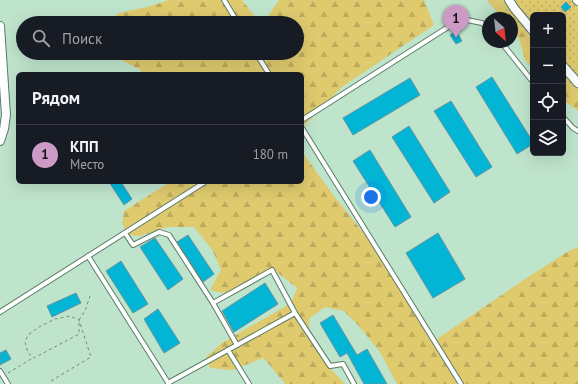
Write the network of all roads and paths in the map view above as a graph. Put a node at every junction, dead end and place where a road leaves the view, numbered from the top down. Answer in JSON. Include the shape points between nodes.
{"nodes":[{"id":1,"x":224,"y":0,"type":"edge"},
{"id":2,"x":509,"y":0,"type":"edge"},
{"id":3,"x":234,"y":16,"type":"edge"},
{"id":4,"x":482,"y":23,"type":"edge"},
{"id":5,"x":0,"y":27,"type":"edge"},
{"id":6,"x":530,"y":27,"type":"edge"},
{"id":7,"x":506,"y":48,"type":"edge"},
{"id":8,"x":260,"y":60,"type":"edge"},
{"id":9,"x":566,"y":69,"type":"edge"},
{"id":10,"x":268,"y":72,"type":"edge"},
{"id":11,"x":530,"y":78,"type":"edge"},
{"id":12,"x":578,"y":83,"type":"edge"},
{"id":13,"x":304,"y":119,"type":"edge"},
{"id":14,"x":566,"y":120,"type":"edge"},
{"id":15,"x":304,"y":131,"type":"edge"},
{"id":16,"x":578,"y":131,"type":"edge"},
{"id":17,"x":0,"y":140,"type":"edge"},
{"id":18,"x":202,"y":184,"type":"edge"},
{"id":19,"x":125,"y":233,"type":"junction"},
{"id":20,"x":88,"y":256,"type":"junction"},
{"id":21,"x":90,"y":296,"type":"dead end"},
{"id":22,"x":213,"y":303,"type":"junction"},
{"id":23,"x":0,"y":312,"type":"edge"},
{"id":24,"x":295,"y":313,"type":"junction"},
{"id":25,"x":79,"y":320,"type":"junction"},
{"id":26,"x":237,"y":345,"type":"junction"},
{"id":27,"x":228,"y":350,"type":"junction"},
{"id":28,"x":34,"y":358,"type":"junction"},
{"id":29,"x":0,"y":371,"type":"edge"},
{"id":30,"x":3,"y":376,"type":"junction"},
{"id":31,"x":51,"y":381,"type":"dead end"},
{"id":32,"x":169,"y":383,"type":"edge"},
{"id":33,"x":8,"y":384,"type":"edge"},
{"id":34,"x":249,"y":384,"type":"edge"},
{"id":35,"x":354,"y":384,"type":"edge"},
{"id":36,"x":461,"y":384,"type":"edge"}],
"edges":[{"from":1,"to":3,"type":"lane"},
{"from":2,"to":6,"type":"street"},
{"from":4,"to":13,"type":"lane","via":[[467,20],[456,22]]},
{"from":5,"to":17,"type":"street","via":[[6,115]]},
{"from":7,"to":11,"type":"lane"},
{"from":8,"to":10,"type":"lane"},
{"from":9,"to":12,"type":"street"},
{"from":14,"to":16,"type":"lane"},
{"from":15,"to":36,"type":"lane"},
{"from":18,"to":19,"type":"lane"},
{"from":19,"to":20,"type":"lane"},
{"from":19,"to":22,"type":"lane","via":[[133,245],[159,232],[169,235]]},
{"from":20,"to":23,"type":"lane"},
{"from":20,"to":32,"type":"lane"},
{"from":21,"to":25,"type":"path"},
{"from":22,"to":24,"type":"lane","via":[[272,270]]},
{"from":22,"to":26,"type":"lane"},
{"from":24,"to":26,"type":"lane"},
{"from":24,"to":35,"type":"lane","via":[[330,366],[343,364]]},
{"from":25,"to":28,"type":"path","via":[[79,334]]},
{"from":25,"to":28,"type":"path","via":[[70,316],[56,319],[28,335],[25,342],[28,353]]},
{"from":25,"to":31,"type":"path","via":[[91,357]]},
{"from":26,"to":27,"type":"lane"},
{"from":27,"to":32,"type":"lane"},
{"from":27,"to":34,"type":"lane"},
{"from":28,"to":30,"type":"path"},
{"from":29,"to":30,"type":"lane"},
{"from":30,"to":33,"type":"lane"}]}
